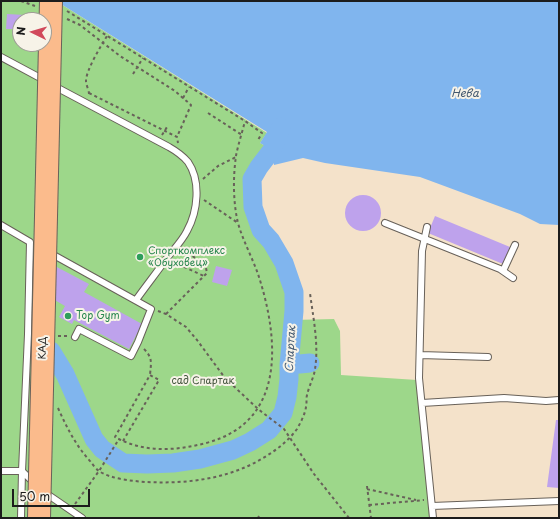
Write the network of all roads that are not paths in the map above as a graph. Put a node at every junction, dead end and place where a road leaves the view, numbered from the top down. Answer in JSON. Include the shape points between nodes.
{"nodes":[{"id":1,"x":51,"y":6,"type":"edge"},
{"id":2,"x":1,"y":57,"type":"edge"},
{"id":3,"x":385,"y":223,"type":"dead end"},
{"id":4,"x":1,"y":225,"type":"edge"},
{"id":5,"x":427,"y":227,"type":"dead end"},
{"id":6,"x":424,"y":239,"type":"junction"},
{"id":7,"x":30,"y":242,"type":"junction"},
{"id":8,"x":515,"y":245,"type":"dead end"},
{"id":9,"x":503,"y":271,"type":"junction"},
{"id":10,"x":513,"y":278,"type":"dead end"},
{"id":11,"x":136,"y":300,"type":"junction"},
{"id":12,"x":74,"y":337,"type":"road end"},
{"id":13,"x":420,"y":355,"type":"junction"},
{"id":14,"x":488,"y":357,"type":"dead end"},
{"id":15,"x":559,"y":400,"type":"edge"},
{"id":16,"x":422,"y":403,"type":"junction"},
{"id":17,"x":1,"y":471,"type":"edge"},
{"id":18,"x":22,"y":471,"type":"junction"},
{"id":19,"x":559,"y":501,"type":"edge"},
{"id":20,"x":432,"y":506,"type":"junction"},
{"id":21,"x":79,"y":517,"type":"edge"},
{"id":22,"x":21,"y":518,"type":"edge"},
{"id":23,"x":40,"y":518,"type":"edge"},
{"id":24,"x":433,"y":518,"type":"edge"}],
"edges":[{"from":1,"to":23,"type":"highway","name":"КАД","bridge":true},
{"from":2,"to":11,"type":"lane","via":[[159,141],[187,162],[196,184],[193,219],[179,244]]},
{"from":3,"to":6,"type":"lane"},
{"from":4,"to":7,"type":"lane"},
{"from":5,"to":6,"type":"lane"},
{"from":6,"to":9,"type":"lane"},
{"from":6,"to":13,"type":"lane"},
{"from":7,"to":11,"type":"lane"},
{"from":7,"to":18,"type":"lane"},
{"from":8,"to":9,"type":"lane"},
{"from":9,"to":10,"type":"lane"},
{"from":11,"to":12,"type":"lane","via":[[151,308],[131,356],[79,329]]},
{"from":13,"to":14,"type":"lane"},
{"from":13,"to":16,"type":"lane"},
{"from":15,"to":16,"type":"lane","via":[[546,402],[504,398]]},
{"from":16,"to":20,"type":"lane"},
{"from":17,"to":18,"type":"lane"},
{"from":18,"to":21,"type":"lane","via":[[45,493]]},
{"from":18,"to":22,"type":"lane"},
{"from":19,"to":20,"type":"lane"},
{"from":20,"to":24,"type":"lane"}]}
